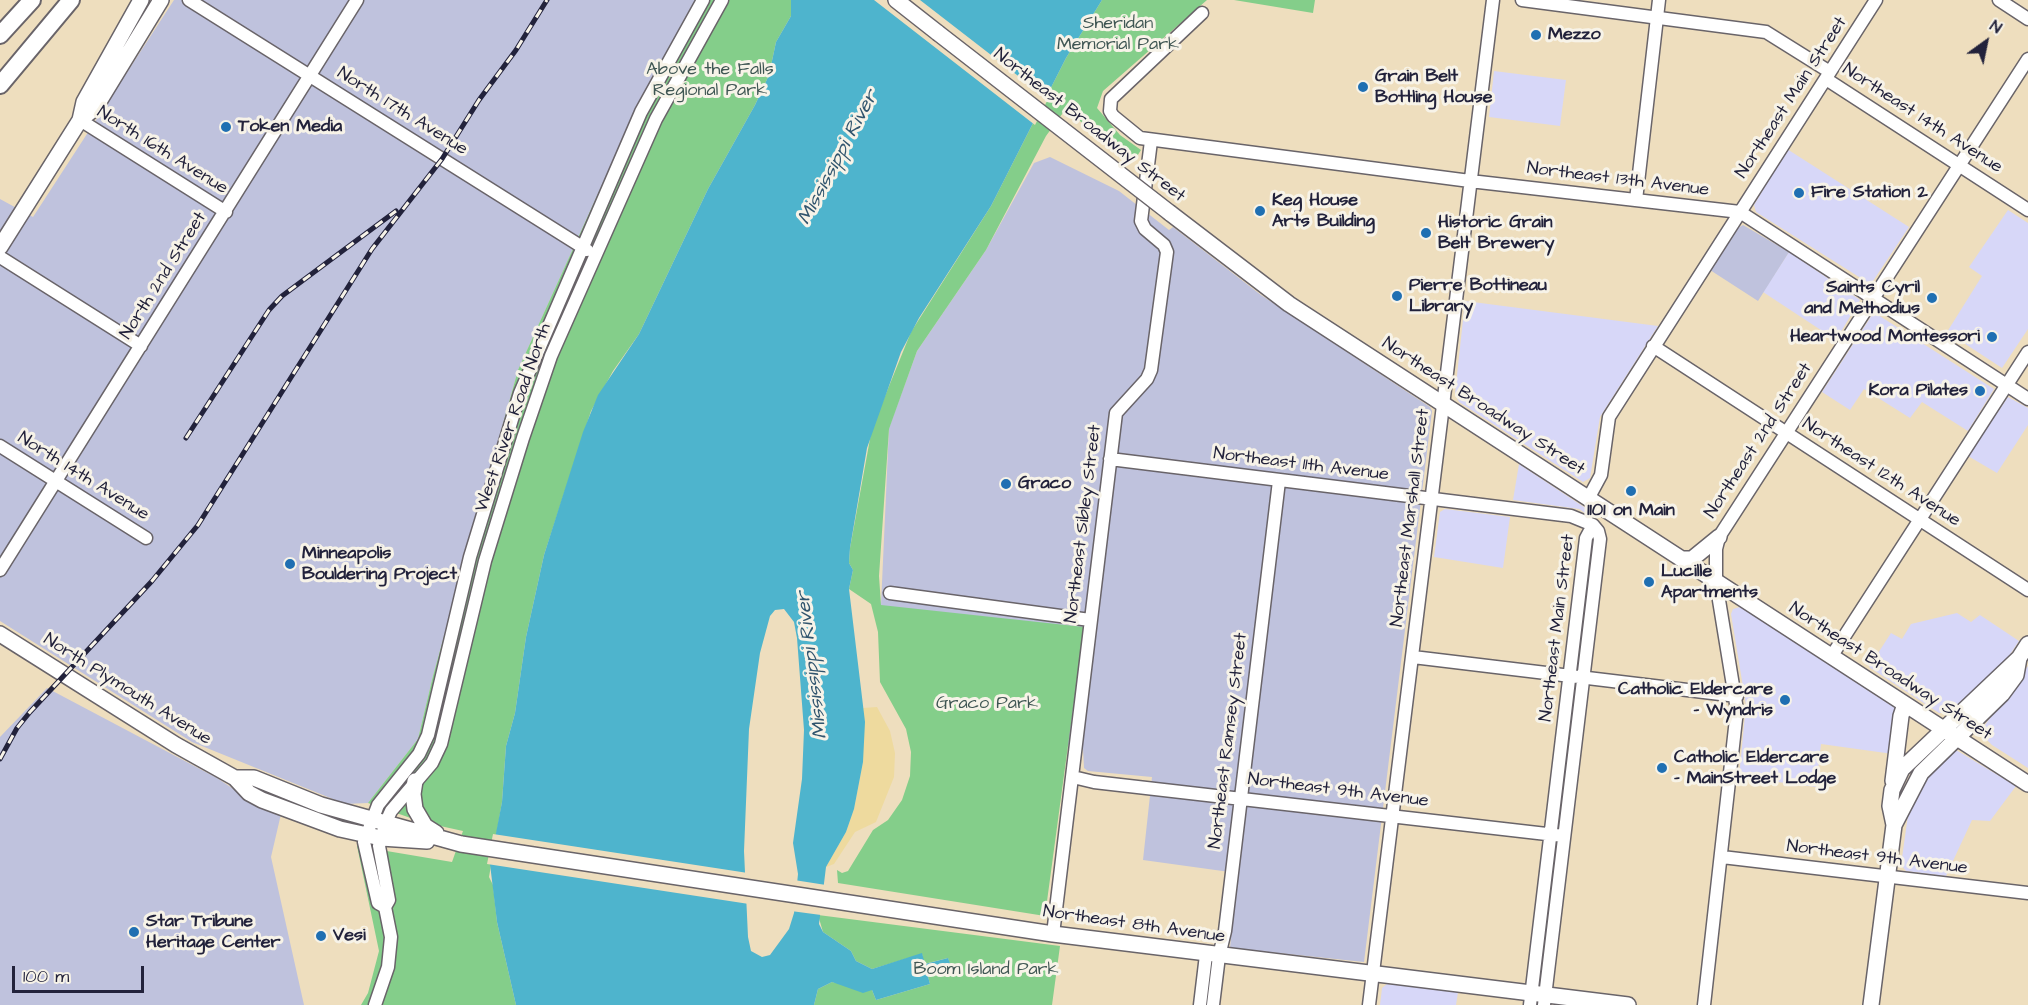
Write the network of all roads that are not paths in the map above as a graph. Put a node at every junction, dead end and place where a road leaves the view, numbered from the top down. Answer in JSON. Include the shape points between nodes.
{"nodes":[{"id":1,"x":32,"y":0,"type":"edge"},
{"id":2,"x":71,"y":0,"type":"edge"},
{"id":3,"x":141,"y":0,"type":"edge"},
{"id":4,"x":161,"y":0,"type":"edge"},
{"id":5,"x":189,"y":0,"type":"edge"},
{"id":6,"x":357,"y":0,"type":"edge"},
{"id":7,"x":703,"y":0,"type":"edge"},
{"id":8,"x":722,"y":0,"type":"edge"},
{"id":9,"x":896,"y":0,"type":"edge"},
{"id":10,"x":1493,"y":0,"type":"edge"},
{"id":11,"x":1522,"y":0,"type":"edge"},
{"id":12,"x":1659,"y":0,"type":"edge"},
{"id":13,"x":1876,"y":0,"type":"edge"},
{"id":14,"x":1999,"y":0,"type":"edge"},
{"id":15,"x":1202,"y":13,"type":"dead end"},
{"id":16,"x":1658,"y":16,"type":"junction"},
{"id":17,"x":2028,"y":19,"type":"edge"},
{"id":18,"x":0,"y":35,"type":"edge"},
{"id":19,"x":2028,"y":60,"type":"edge"},
{"id":20,"x":1828,"y":75,"type":"junction"},
{"id":21,"x":310,"y":76,"type":"junction"},
{"id":22,"x":0,"y":85,"type":"edge"},
{"id":23,"x":80,"y":120,"type":"junction"},
{"id":24,"x":1151,"y":141,"type":"junction"},
{"id":25,"x":1959,"y":164,"type":"junction"},
{"id":26,"x":1470,"y":181,"type":"junction"},
{"id":27,"x":1636,"y":201,"type":"junction"},
{"id":28,"x":2028,"y":210,"type":"edge"},
{"id":29,"x":226,"y":212,"type":"junction"},
{"id":30,"x":1740,"y":212,"type":"junction"},
{"id":31,"x":0,"y":247,"type":"edge"},
{"id":32,"x":582,"y":247,"type":"junction"},
{"id":33,"x":595,"y":255,"type":"junction"},
{"id":34,"x":0,"y":257,"type":"edge"},
{"id":35,"x":1873,"y":298,"type":"junction"},
{"id":36,"x":141,"y":346,"type":"junction"},
{"id":37,"x":1653,"y":346,"type":"junction"},
{"id":38,"x":2028,"y":352,"type":"edge"},
{"id":39,"x":2007,"y":385,"type":"junction"},
{"id":40,"x":2028,"y":399,"type":"edge"},
{"id":41,"x":1442,"y":404,"type":"junction"},
{"id":42,"x":1786,"y":433,"type":"junction"},
{"id":43,"x":0,"y":446,"type":"edge"},
{"id":44,"x":1110,"y":459,"type":"junction"},
{"id":45,"x":1279,"y":481,"type":"junction"},
{"id":46,"x":56,"y":482,"type":"junction"},
{"id":47,"x":1431,"y":498,"type":"junction"},
{"id":48,"x":1588,"y":499,"type":"junction"},
{"id":49,"x":1919,"y":519,"type":"junction"},
{"id":50,"x":1593,"y":525,"type":"junction"},
{"id":51,"x":1719,"y":537,"type":"junction"},
{"id":52,"x":146,"y":538,"type":"dead end"},
{"id":53,"x":470,"y":557,"type":"junction"},
{"id":54,"x":1681,"y":560,"type":"junction"},
{"id":55,"x":485,"y":561,"type":"junction"},
{"id":56,"x":0,"y":570,"type":"edge"},
{"id":57,"x":1716,"y":582,"type":"junction"},
{"id":58,"x":2028,"y":590,"type":"edge"},
{"id":59,"x":890,"y":592,"type":"dead end"},
{"id":60,"x":1090,"y":620,"type":"junction"},
{"id":61,"x":0,"y":634,"type":"edge"},
{"id":62,"x":2028,"y":645,"type":"edge"},
{"id":63,"x":1413,"y":657,"type":"junction"},
{"id":64,"x":1831,"y":657,"type":"junction"},
{"id":65,"x":2019,"y":658,"type":"junction"},
{"id":66,"x":1569,"y":676,"type":"junction"},
{"id":67,"x":1582,"y":678,"type":"junction"},
{"id":68,"x":441,"y":680,"type":"junction"},
{"id":69,"x":456,"y":683,"type":"junction"},
{"id":70,"x":1737,"y":696,"type":"junction"},
{"id":71,"x":1905,"y":704,"type":"junction"},
{"id":72,"x":1944,"y":730,"type":"junction"},
{"id":73,"x":1957,"y":739,"type":"junction"},
{"id":74,"x":1073,"y":777,"type":"junction"},
{"id":75,"x":235,"y":778,"type":"junction"},
{"id":76,"x":415,"y":781,"type":"junction"},
{"id":77,"x":2028,"y":784,"type":"edge"},
{"id":78,"x":1892,"y":790,"type":"junction"},
{"id":79,"x":1239,"y":798,"type":"junction"},
{"id":80,"x":1392,"y":816,"type":"junction"},
{"id":81,"x":379,"y":820,"type":"junction"},
{"id":82,"x":1894,"y":825,"type":"junction"},
{"id":83,"x":1557,"y":835,"type":"junction"},
{"id":84,"x":374,"y":836,"type":"junction"},
{"id":85,"x":456,"y":843,"type":"junction"},
{"id":86,"x":1722,"y":857,"type":"junction"},
{"id":87,"x":636,"y":871,"type":"joint"},
{"id":88,"x":1887,"y":877,"type":"junction"},
{"id":89,"x":2028,"y":893,"type":"edge"},
{"id":90,"x":1053,"y":934,"type":"junction"},
{"id":91,"x":1212,"y":956,"type":"junction"},
{"id":92,"x":1373,"y":974,"type":"junction"},
{"id":93,"x":1538,"y":1000,"type":"edge"},
{"id":94,"x":375,"y":1005,"type":"edge"},
{"id":95,"x":1200,"y":1005,"type":"edge"},
{"id":96,"x":1213,"y":1005,"type":"edge"},
{"id":97,"x":1370,"y":1005,"type":"edge"},
{"id":98,"x":1628,"y":1005,"type":"edge"},
{"id":99,"x":1704,"y":1005,"type":"edge"},
{"id":100,"x":1871,"y":1005,"type":"edge"}],
"edges":[{"from":1,"to":18,"type":"highway"},
{"from":2,"to":22,"type":"highway"},
{"from":3,"to":23,"type":"main road","via":[[84,102]]},
{"from":4,"to":23,"type":"main road","via":[[95,108]]},
{"from":5,"to":21,"type":"street","name":"North 17th Avenue"},
{"from":6,"to":21,"type":"street","name":"North 2nd Street"},
{"from":7,"to":32,"type":"street","name":"West River Road North","via":[[641,112]]},
{"from":8,"to":33,"type":"street","name":"West River Road North","via":[[656,119]]},
{"from":9,"to":41,"type":"main road","name":"Northeast Broadway Street","bridge":true,"via":[[1289,304]]},
{"from":10,"to":26,"type":"street","name":"Northeast Marshall Street"},
{"from":11,"to":16,"type":"street","name":"Northeast 14th Avenue"},
{"from":12,"to":16,"type":"street"},
{"from":13,"to":20,"type":"street","name":"Northeast Main Street"},
{"from":14,"to":17,"type":"street"},
{"from":15,"to":24,"type":"street","via":[[1111,99],[1113,116],[1140,138]]},
{"from":16,"to":20,"type":"street","name":"Northeast 14th Avenue","via":[[1766,32]]},
{"from":16,"to":27,"type":"street"},
{"from":19,"to":25,"type":"street","name":"Northeast 2nd Street"},
{"from":20,"to":25,"type":"street","name":"Northeast 14th Avenue"},
{"from":20,"to":30,"type":"street","name":"Northeast Main Street"},
{"from":21,"to":29,"type":"street","name":"North 2nd Street"},
{"from":21,"to":32,"type":"street","name":"North 17th Avenue"},
{"from":23,"to":29,"type":"street","name":"North 16th Avenue"},
{"from":23,"to":31,"type":"main road"},
{"from":24,"to":26,"type":"street","name":"Northeast 13th Avenue"},
{"from":24,"to":44,"type":"street","name":"Northeast Sibley Street","via":[[1141,221],[1167,252],[1150,370],[1147,379],[1116,413]]},
{"from":25,"to":28,"type":"street","name":"Northeast 14th Avenue"},
{"from":25,"to":35,"type":"street","name":"Northeast 2nd Street"},
{"from":26,"to":27,"type":"street","name":"Northeast 13th Avenue"},
{"from":26,"to":41,"type":"street","name":"Northeast Marshall Street"},
{"from":27,"to":30,"type":"street","name":"Northeast 13th Avenue"},
{"from":29,"to":36,"type":"street","name":"North 2nd Street"},
{"from":30,"to":35,"type":"street","name":"Northeast 13th Avenue"},
{"from":30,"to":37,"type":"street","name":"Northeast Main Street"},
{"from":32,"to":33,"type":"street","name":"North 17th Avenue"},
{"from":32,"to":53,"type":"street","name":"West River Road North","via":[[520,393]]},
{"from":33,"to":55,"type":"street","name":"West River Road North","via":[[539,389]]},
{"from":34,"to":36,"type":"street"},
{"from":35,"to":39,"type":"street","name":"Northeast 13th Avenue"},
{"from":35,"to":42,"type":"street","name":"Northeast 2nd Street"},
{"from":36,"to":46,"type":"street","name":"North 2nd Street"},
{"from":37,"to":42,"type":"street","name":"Northeast 12th Avenue"},
{"from":37,"to":48,"type":"street","name":"Northeast Main Street","via":[[1609,417],[1601,475]]},
{"from":38,"to":39,"type":"street"},
{"from":39,"to":40,"type":"street","name":"Northeast 13th Avenue"},
{"from":39,"to":49,"type":"street"},
{"from":41,"to":47,"type":"street","name":"Northeast Marshall Street"},
{"from":41,"to":48,"type":"main road","name":"Northeast Broadway Street"},
{"from":42,"to":49,"type":"street","name":"Northeast 12th Avenue"},
{"from":42,"to":51,"type":"street","name":"Northeast 2nd Street"},
{"from":43,"to":46,"type":"street","name":"North 14th Avenue"},
{"from":44,"to":45,"type":"street","name":"Northeast 11th Avenue"},
{"from":44,"to":60,"type":"street","name":"Northeast Sibley Street"},
{"from":45,"to":47,"type":"street","name":"Northeast 11th Avenue"},
{"from":45,"to":79,"type":"street","name":"Northeast Ramsey Street"},
{"from":46,"to":52,"type":"street","name":"North 14th Avenue"},
{"from":46,"to":56,"type":"street","name":"North 2nd Street"},
{"from":47,"to":50,"type":"street","name":"Northeast 11th Avenue","via":[[1571,516]]},
{"from":47,"to":63,"type":"street","name":"Northeast Marshall Street"},
{"from":48,"to":54,"type":"main road","name":"Northeast Broadway Street"},
{"from":49,"to":58,"type":"street","name":"Northeast 12th Avenue"},
{"from":49,"to":64,"type":"street"},
{"from":50,"to":66,"type":"street","name":"Northeast Main Street","via":[[1586,538]]},
{"from":50,"to":67,"type":"street","name":"Northeast Main Street","via":[[1600,539]]},
{"from":51,"to":54,"type":"main road","via":[[1692,559]]},
{"from":51,"to":57,"type":"street","name":"Northeast 2nd Street"},
{"from":53,"to":55,"type":"street"},
{"from":53,"to":68,"type":"street","name":"West River Road North"},
{"from":54,"to":57,"type":"main road","name":"Northeast Broadway Street"},
{"from":55,"to":69,"type":"street","name":"West River Road North"},
{"from":57,"to":64,"type":"main road","name":"Northeast Broadway Street"},
{"from":57,"to":70,"type":"street","name":"Northeast 2nd Street"},
{"from":59,"to":60,"type":"street"},
{"from":60,"to":74,"type":"street","name":"Northeast Sibley Street"},
{"from":61,"to":75,"type":"main road","name":"North Plymouth Avenue"},
{"from":62,"to":65,"type":"main road"},
{"from":63,"to":66,"type":"street"},
{"from":63,"to":80,"type":"street","name":"Northeast Marshall Street"},
{"from":64,"to":71,"type":"main road","name":"Northeast Broadway Street"},
{"from":65,"to":72,"type":"main road"},
{"from":65,"to":73,"type":"main road","via":[[2016,675],[2002,694]]},
{"from":66,"to":67,"type":"street"},
{"from":66,"to":83,"type":"street","name":"Northeast Main Street"},
{"from":67,"to":70,"type":"street"},
{"from":67,"to":83,"type":"street","name":"Northeast Main Street"},
{"from":68,"to":69,"type":"street"},
{"from":68,"to":81,"type":"street","name":"West River Road North","via":[[428,735],[419,754],[378,806]]},
{"from":69,"to":76,"type":"street","name":"West River Road North","via":[[441,744],[432,763]]},
{"from":70,"to":86,"type":"street","name":"Northeast 2nd Street"},
{"from":71,"to":72,"type":"main road","name":"Northeast Broadway Street"},
{"from":71,"to":78,"type":"main road"},
{"from":72,"to":73,"type":"main road","name":"Northeast Broadway Street"},
{"from":72,"to":78,"type":"main road","via":[[1902,769]]},
{"from":73,"to":77,"type":"main road","name":"Northeast Broadway Street"},
{"from":73,"to":82,"type":"main road","via":[[1914,783]]},
{"from":74,"to":79,"type":"street","name":"Northeast 9th Avenue"},
{"from":74,"to":90,"type":"street","name":"Northeast Sibley Street"},
{"from":75,"to":81,"type":"main road","name":"North Plymouth Avenue","via":[[254,778],[321,805]]},
{"from":75,"to":84,"type":"main road","name":"North Plymouth Avenue","via":[[249,793],[278,807]]},
{"from":76,"to":81,"type":"street","name":"West River Road North"},
{"from":76,"to":85,"type":"main road","via":[[417,816],[425,826]]},
{"from":78,"to":82,"type":"main road"},
{"from":79,"to":80,"type":"street","name":"Northeast 9th Avenue"},
{"from":79,"to":91,"type":"street","name":"Northeast Ramsey Street","via":[[1225,931]]},
{"from":80,"to":83,"type":"street","name":"Northeast 9th Avenue"},
{"from":80,"to":92,"type":"street","name":"Northeast Marshall Street"},
{"from":81,"to":84,"type":"street"},
{"from":81,"to":85,"type":"main road","name":"North Plymouth Avenue"},
{"from":82,"to":88,"type":"main road"},
{"from":83,"to":93,"type":"street","name":"Northeast Main Street"},
{"from":84,"to":85,"type":"main road","name":"North Plymouth Avenue"},
{"from":84,"to":94,"type":"street","via":[[364,842],[378,903],[386,907],[391,937],[385,980]]},
{"from":85,"to":87,"type":"main road","name":"North Plymouth Avenue"},
{"from":86,"to":88,"type":"street","name":"Northeast 9th Avenue"},
{"from":86,"to":99,"type":"street","name":"Northeast 2nd Street"},
{"from":87,"to":90,"type":"main road","name":"Northeast 8th Avenue"},
{"from":88,"to":89,"type":"street","name":"Northeast 9th Avenue"},
{"from":88,"to":100,"type":"main road"},
{"from":90,"to":91,"type":"main road","name":"Northeast 8th Avenue"},
{"from":91,"to":92,"type":"main road","name":"Northeast 8th Avenue"},
{"from":91,"to":95,"type":"street","name":"Northeast Ramsey Street"},
{"from":91,"to":96,"type":"street","name":"Northeast Ramsey Street"},
{"from":92,"to":93,"type":"main road","name":"Northeast 8th Avenue"},
{"from":92,"to":97,"type":"street","name":"Northeast Marshall Street"},
{"from":93,"to":98,"type":"main road","name":"Northeast 8th Avenue"}]}
